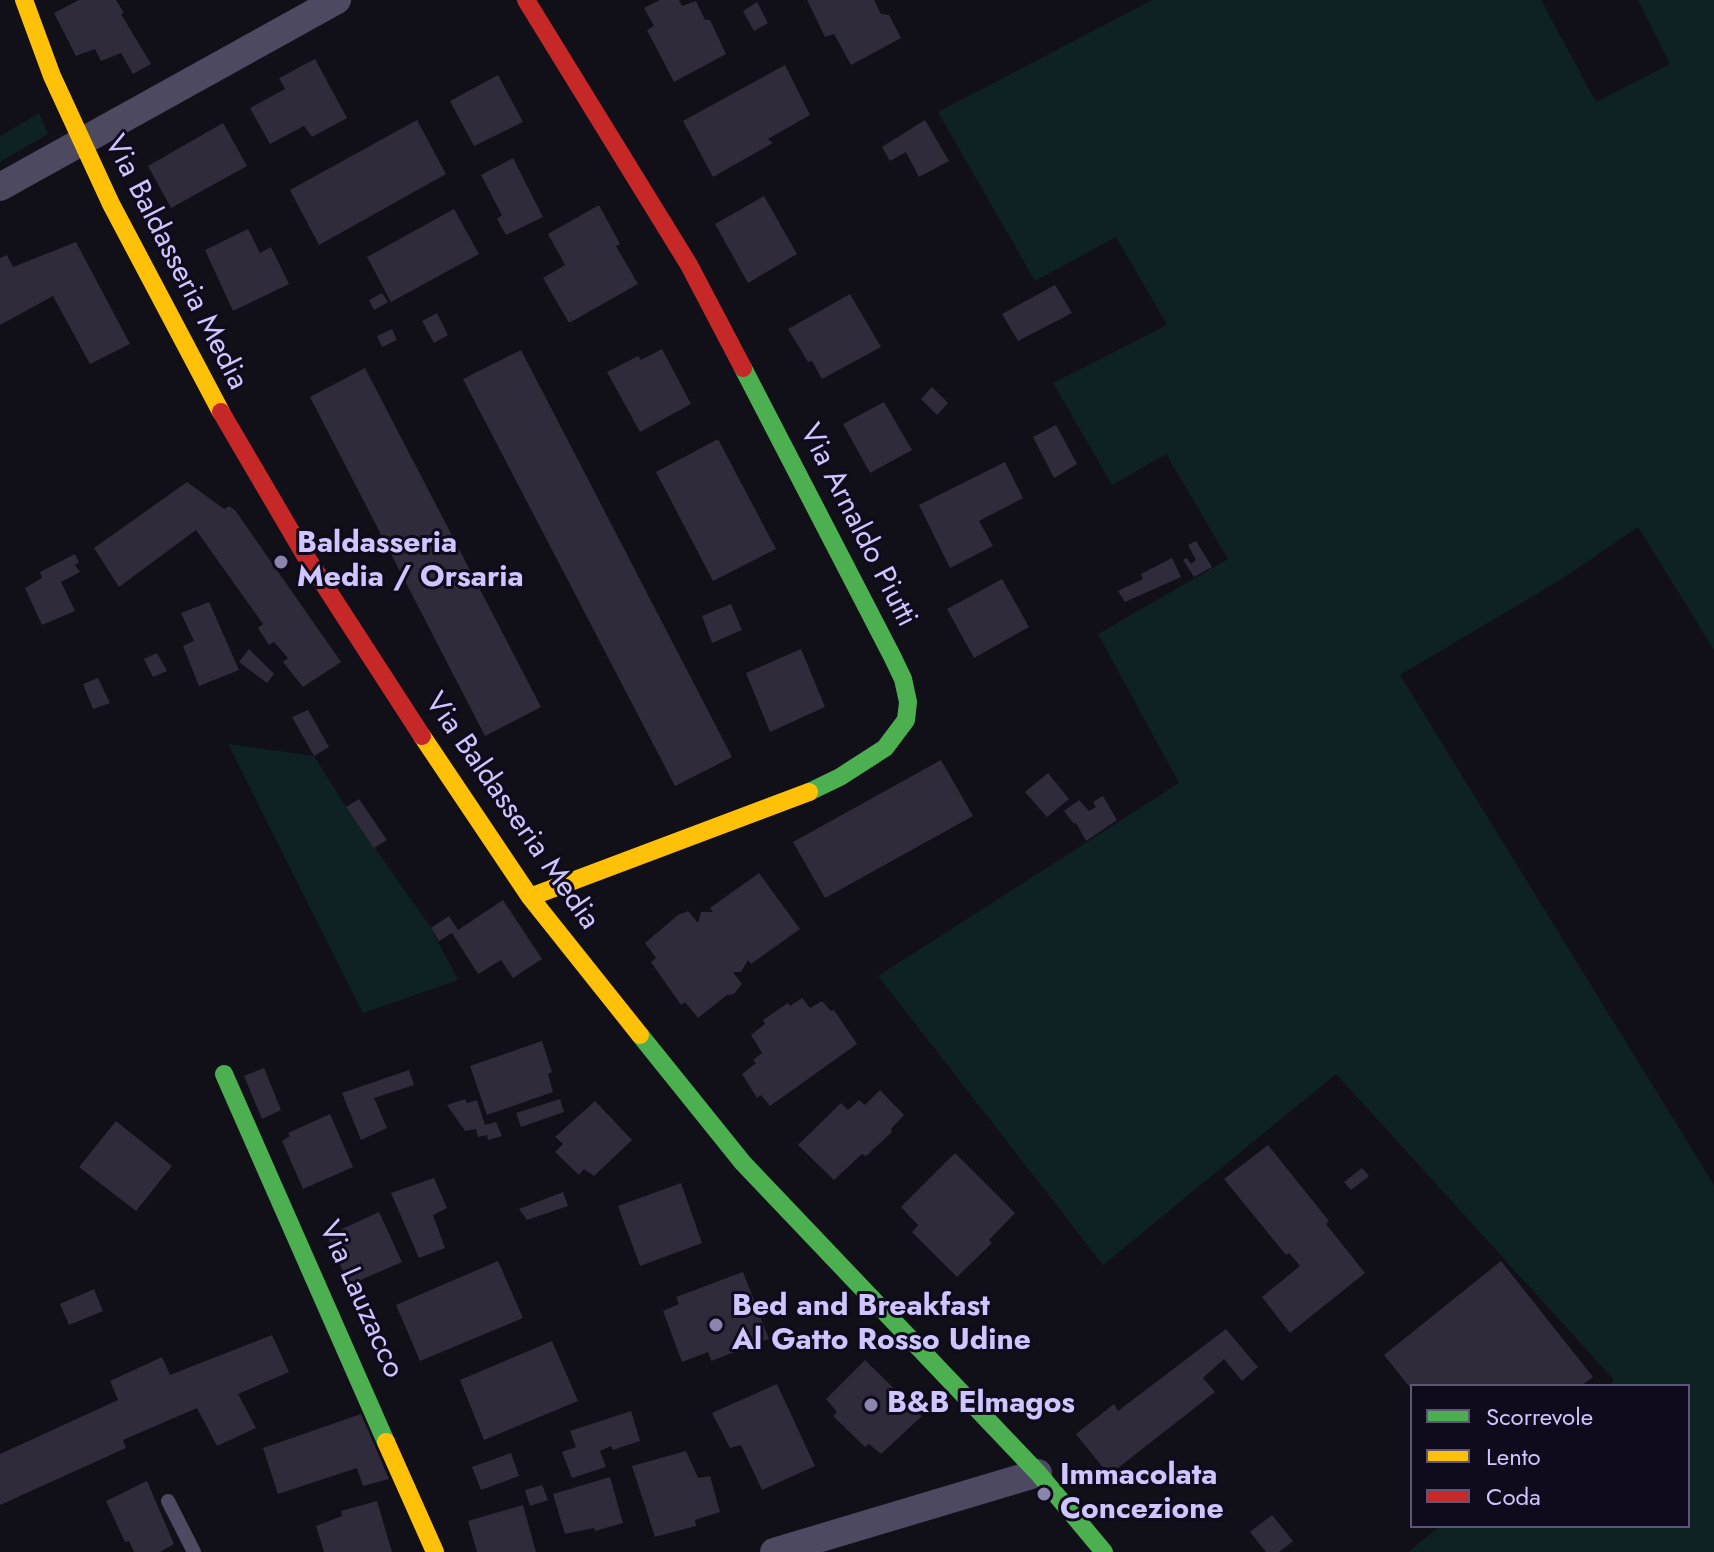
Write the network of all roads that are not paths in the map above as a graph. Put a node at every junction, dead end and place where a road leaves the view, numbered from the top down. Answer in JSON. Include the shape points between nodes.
{"nodes":[{"id":1,"x":24,"y":0,"type":"edge"},
{"id":2,"x":337,"y":0,"type":"edge"},
{"id":3,"x":526,"y":0,"type":"edge"},
{"id":4,"x":81,"y":141,"type":"junction"},
{"id":5,"x":0,"y":187,"type":"edge"},
{"id":6,"x":530,"y":897,"type":"junction"},
{"id":7,"x":224,"y":1074,"type":"dead end"},
{"id":8,"x":1038,"y":1473,"type":"junction"},
{"id":9,"x":168,"y":1501,"type":"dead end"},
{"id":10,"x":194,"y":1552,"type":"edge"},
{"id":11,"x":435,"y":1552,"type":"edge"},
{"id":12,"x":774,"y":1552,"type":"edge"},
{"id":13,"x":1104,"y":1552,"type":"edge"}],
"edges":[{"from":1,"to":4,"type":"street","name":"Via Baldasseria Media"},
{"from":2,"to":4,"type":"street"},
{"from":3,"to":6,"type":"street","name":"Via Arnaldo Piutti","via":[[689,265],[892,656],[908,702],[906,720],[885,748],[840,777]]},
{"from":4,"to":5,"type":"street"},
{"from":4,"to":6,"type":"street","name":"Via Baldasseria Media","via":[[243,451],[363,645]]},
{"from":6,"to":8,"type":"street","name":"Via Baldasseria Media","via":[[743,1163]]},
{"from":7,"to":11,"type":"street","name":"Via Lauzacco"},
{"from":8,"to":12,"type":"street"},
{"from":8,"to":13,"type":"street","name":"Via Baldasseria Media"},
{"from":9,"to":10,"type":"lane"}]}
